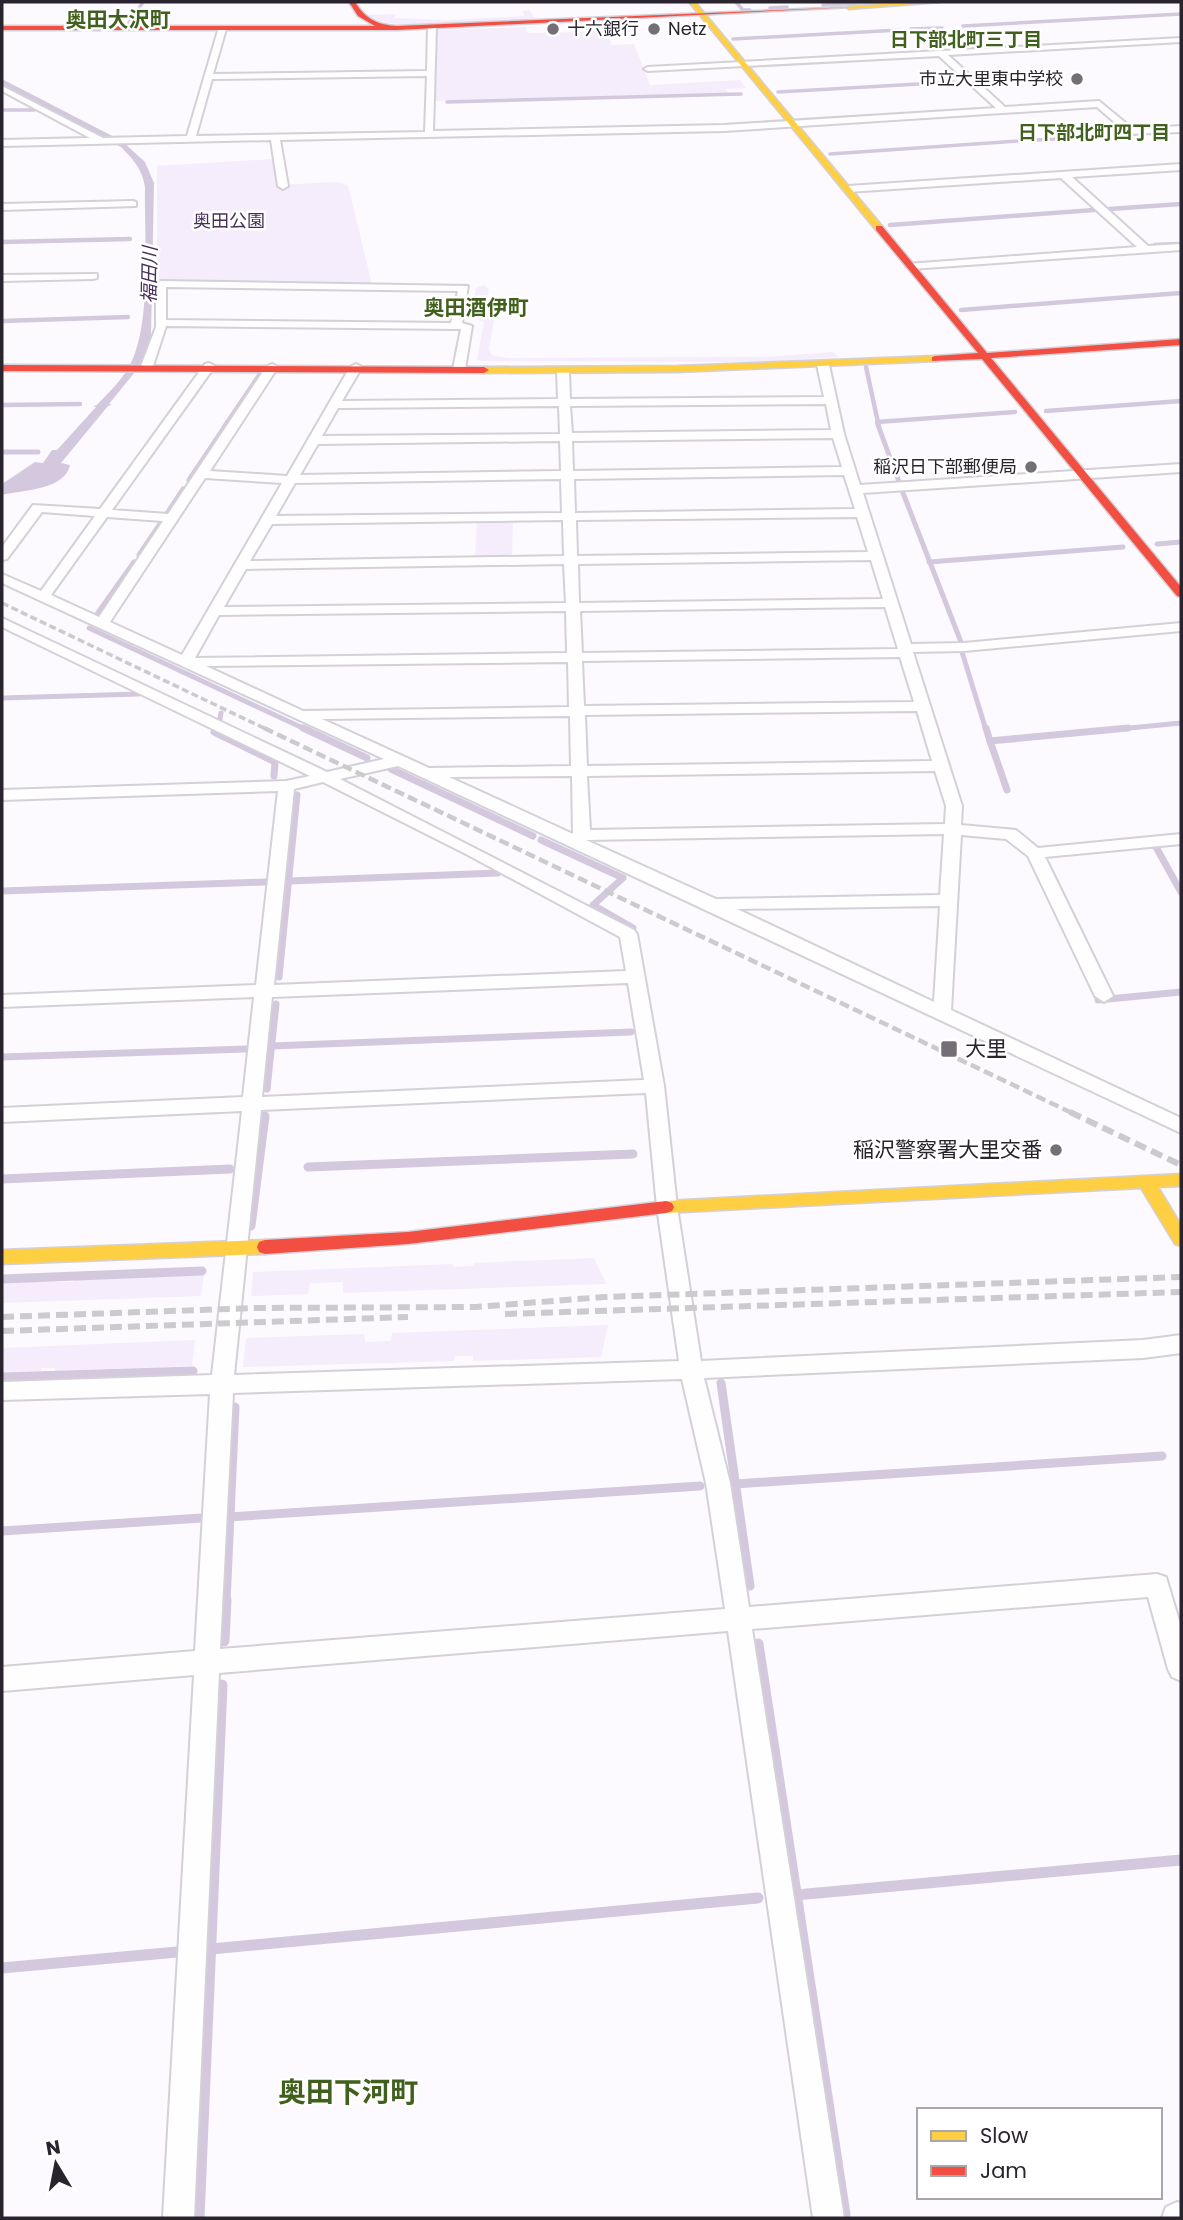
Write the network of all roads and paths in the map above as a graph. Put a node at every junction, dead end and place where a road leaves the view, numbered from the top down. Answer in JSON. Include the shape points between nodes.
{"nodes":[{"id":1,"x":352,"y":2,"type":"edge"},
{"id":2,"x":692,"y":2,"type":"edge"},
{"id":3,"x":937,"y":2,"type":"edge"},
{"id":4,"x":702,"y":16,"type":"junction"},
{"id":5,"x":386,"y":28,"type":"junction"},
{"id":6,"x":432,"y":28,"type":"junction"},
{"id":7,"x":2,"y":29,"type":"edge"},
{"id":8,"x":222,"y":29,"type":"junction"},
{"id":9,"x":1181,"y":40,"type":"edge"},
{"id":10,"x":941,"y":53,"type":"junction"},
{"id":11,"x":745,"y":64,"type":"junction"},
{"id":12,"x":648,"y":69,"type":"dead end"},
{"id":13,"x":430,"y":73,"type":"junction"},
{"id":14,"x":207,"y":76,"type":"junction"},
{"id":15,"x":2,"y":88,"type":"edge"},
{"id":16,"x":1003,"y":110,"type":"junction"},
{"id":17,"x":794,"y":123,"type":"junction"},
{"id":18,"x":1181,"y":129,"type":"edge"},
{"id":19,"x":429,"y":134,"type":"junction"},
{"id":20,"x":275,"y":137,"type":"junction"},
{"id":21,"x":191,"y":139,"type":"junction"},
{"id":22,"x":103,"y":141,"type":"junction"},
{"id":23,"x":2,"y":143,"type":"edge"},
{"id":24,"x":1181,"y":167,"type":"edge"},
{"id":25,"x":1065,"y":175,"type":"junction"},
{"id":26,"x":283,"y":186,"type":"dead end"},
{"id":27,"x":848,"y":189,"type":"junction"},
{"id":28,"x":133,"y":204,"type":"dead end"},
{"id":29,"x":2,"y":207,"type":"edge"},
{"id":30,"x":1181,"y":247,"type":"edge"},
{"id":31,"x":1145,"y":249,"type":"junction"},
{"id":32,"x":911,"y":267,"type":"junction"},
{"id":33,"x":93,"y":276,"type":"dead end"},
{"id":34,"x":2,"y":278,"type":"edge"},
{"id":35,"x":161,"y":323,"type":"junction"},
{"id":36,"x":456,"y":326,"type":"junction"},
{"id":37,"x":1181,"y":342,"type":"edge"},
{"id":38,"x":986,"y":355,"type":"junction"},
{"id":39,"x":823,"y":365,"type":"junction"},
{"id":40,"x":147,"y":366,"type":"junction"},
{"id":41,"x":209,"y":366,"type":"junction"},
{"id":42,"x":272,"y":366,"type":"junction"},
{"id":43,"x":356,"y":367,"type":"junction"},
{"id":44,"x":2,"y":368,"type":"edge"},
{"id":45,"x":459,"y":369,"type":"junction"},
{"id":46,"x":563,"y":370,"type":"junction"},
{"id":47,"x":831,"y":400,"type":"junction"},
{"id":48,"x":564,"y":403,"type":"junction"},
{"id":49,"x":334,"y":405,"type":"junction"},
{"id":50,"x":838,"y":434,"type":"junction"},
{"id":51,"x":566,"y":437,"type":"junction"},
{"id":52,"x":314,"y":440,"type":"junction"},
{"id":53,"x":1181,"y":468,"type":"edge"},
{"id":54,"x":850,"y":471,"type":"junction"},
{"id":55,"x":201,"y":474,"type":"junction"},
{"id":56,"x":567,"y":475,"type":"junction"},
{"id":57,"x":1083,"y":475,"type":"junction"},
{"id":58,"x":291,"y":480,"type":"junction"},
{"id":59,"x":855,"y":489,"type":"junction"},
{"id":60,"x":103,"y":513,"type":"junction"},
{"id":61,"x":863,"y":513,"type":"junction"},
{"id":62,"x":569,"y":516,"type":"junction"},
{"id":63,"x":172,"y":518,"type":"junction"},
{"id":64,"x":267,"y":520,"type":"junction"},
{"id":65,"x":876,"y":555,"type":"junction"},
{"id":66,"x":2,"y":556,"type":"edge"},
{"id":67,"x":571,"y":560,"type":"junction"},
{"id":68,"x":241,"y":565,"type":"junction"},
{"id":69,"x":2,"y":578,"type":"edge"},
{"id":70,"x":1181,"y":594,"type":"edge"},
{"id":71,"x":43,"y":597,"type":"junction"},
{"id":72,"x":891,"y":603,"type":"junction"},
{"id":73,"x":572,"y":607,"type":"junction"},
{"id":74,"x":214,"y":611,"type":"junction"},
{"id":75,"x":2,"y":622,"type":"edge"},
{"id":76,"x":102,"y":624,"type":"junction"},
{"id":77,"x":1181,"y":627,"type":"edge"},
{"id":78,"x":906,"y":650,"type":"junction"},
{"id":79,"x":575,"y":657,"type":"junction"},
{"id":80,"x":185,"y":662,"type":"junction"},
{"id":81,"x":923,"y":706,"type":"junction"},
{"id":82,"x":577,"y":711,"type":"junction"},
{"id":83,"x":299,"y":716,"type":"junction"},
{"id":84,"x":398,"y":761,"type":"junction"},
{"id":85,"x":942,"y":766,"type":"junction"},
{"id":86,"x":579,"y":772,"type":"junction"},
{"id":87,"x":422,"y":773,"type":"junction"},
{"id":88,"x":326,"y":777,"type":"junction"},
{"id":89,"x":286,"y":786,"type":"junction"},
{"id":90,"x":2,"y":795,"type":"edge"},
{"id":91,"x":953,"y":829,"type":"junction"},
{"id":92,"x":578,"y":838,"type":"junction"},
{"id":93,"x":1181,"y":839,"type":"edge"},
{"id":94,"x":1035,"y":853,"type":"junction"},
{"id":95,"x":948,"y":900,"type":"junction"},
{"id":96,"x":712,"y":904,"type":"junction"},
{"id":97,"x":636,"y":977,"type":"junction"},
{"id":98,"x":265,"y":991,"type":"junction"},
{"id":99,"x":1104,"y":996,"type":"dead end"},
{"id":100,"x":2,"y":1001,"type":"edge"},
{"id":101,"x":942,"y":1013,"type":"junction"},
{"id":102,"x":654,"y":1086,"type":"junction"},
{"id":103,"x":252,"y":1106,"type":"junction"},
{"id":104,"x":2,"y":1115,"type":"edge"},
{"id":105,"x":1181,"y":1126,"type":"edge"},
{"id":106,"x":1181,"y":1180,"type":"edge"},
{"id":107,"x":1147,"y":1184,"type":"junction"},
{"id":108,"x":667,"y":1207,"type":"junction"},
{"id":109,"x":1181,"y":1239,"type":"edge"},
{"id":110,"x":237,"y":1249,"type":"junction"},
{"id":111,"x":2,"y":1257,"type":"edge"},
{"id":112,"x":1181,"y":1344,"type":"edge"},
{"id":113,"x":691,"y":1370,"type":"junction"},
{"id":114,"x":222,"y":1384,"type":"junction"},
{"id":115,"x":2,"y":1391,"type":"edge"},
{"id":116,"x":738,"y":1619,"type":"junction"},
{"id":117,"x":207,"y":1662,"type":"junction"},
{"id":118,"x":1181,"y":1669,"type":"edge"},
{"id":119,"x":2,"y":1679,"type":"edge"},
{"id":120,"x":178,"y":2218,"type":"edge"},
{"id":121,"x":828,"y":2218,"type":"edge"}],
"edges":[{"from":1,"to":5,"type":"street","via":[[360,19]]},
{"from":2,"to":4,"type":"street"},
{"from":3,"to":4,"type":"street"},
{"from":4,"to":6,"type":"street"},
{"from":4,"to":11,"type":"street"},
{"from":5,"to":6,"type":"street"},
{"from":5,"to":8,"type":"street"},
{"from":6,"to":13,"type":"street"},
{"from":7,"to":8,"type":"street"},
{"from":8,"to":14,"type":"street"},
{"from":9,"to":10,"type":"street"},
{"from":10,"to":11,"type":"street"},
{"from":10,"to":16,"type":"street"},
{"from":11,"to":12,"type":"street"},
{"from":11,"to":17,"type":"street"},
{"from":13,"to":14,"type":"street"},
{"from":13,"to":19,"type":"street"},
{"from":14,"to":21,"type":"street"},
{"from":15,"to":22,"type":"street"},
{"from":16,"to":17,"type":"street"},
{"from":16,"to":18,"type":"street","via":[[1098,104],[1131,132]]},
{"from":17,"to":19,"type":"street"},
{"from":17,"to":27,"type":"street"},
{"from":19,"to":20,"type":"street"},
{"from":20,"to":21,"type":"street"},
{"from":20,"to":26,"type":"street"},
{"from":21,"to":22,"type":"street"},
{"from":22,"to":23,"type":"street"},
{"from":24,"to":25,"type":"street"},
{"from":25,"to":27,"type":"street"},
{"from":25,"to":31,"type":"street"},
{"from":27,"to":32,"type":"street"},
{"from":28,"to":29,"type":"street"},
{"from":30,"to":31,"type":"street"},
{"from":31,"to":32,"type":"street"},
{"from":32,"to":38,"type":"street"},
{"from":33,"to":34,"type":"street"},
{"from":35,"to":36,"type":"street"},
{"from":35,"to":36,"type":"street","via":[[161,284],[464,288]]},
{"from":35,"to":40,"type":"street"},
{"from":36,"to":45,"type":"street","via":[[467,326]]},
{"from":37,"to":38,"type":"street"},
{"from":38,"to":39,"type":"street"},
{"from":38,"to":57,"type":"street"},
{"from":39,"to":46,"type":"street"},
{"from":39,"to":47,"type":"street"},
{"from":40,"to":41,"type":"street"},
{"from":40,"to":44,"type":"street"},
{"from":41,"to":42,"type":"street"},
{"from":41,"to":60,"type":"street"},
{"from":42,"to":43,"type":"street"},
{"from":42,"to":55,"type":"street"},
{"from":43,"to":45,"type":"street"},
{"from":43,"to":49,"type":"street"},
{"from":45,"to":46,"type":"street"},
{"from":46,"to":48,"type":"street"},
{"from":47,"to":48,"type":"street"},
{"from":47,"to":50,"type":"street"},
{"from":48,"to":49,"type":"street"},
{"from":48,"to":51,"type":"street"},
{"from":49,"to":52,"type":"street"},
{"from":50,"to":51,"type":"street"},
{"from":50,"to":54,"type":"street"},
{"from":51,"to":52,"type":"street"},
{"from":51,"to":56,"type":"street"},
{"from":52,"to":58,"type":"street"},
{"from":53,"to":57,"type":"street"},
{"from":54,"to":56,"type":"street"},
{"from":54,"to":59,"type":"street"},
{"from":55,"to":58,"type":"street"},
{"from":55,"to":63,"type":"street"},
{"from":56,"to":58,"type":"street"},
{"from":56,"to":62,"type":"street"},
{"from":57,"to":59,"type":"street"},
{"from":57,"to":70,"type":"street"},
{"from":58,"to":64,"type":"street"},
{"from":59,"to":61,"type":"street"},
{"from":60,"to":63,"type":"street"},
{"from":60,"to":66,"type":"street","via":[[38,508]]},
{"from":60,"to":71,"type":"street"},
{"from":61,"to":62,"type":"street"},
{"from":61,"to":65,"type":"street"},
{"from":62,"to":64,"type":"street"},
{"from":62,"to":67,"type":"street"},
{"from":63,"to":76,"type":"street"},
{"from":64,"to":68,"type":"street"},
{"from":65,"to":67,"type":"street"},
{"from":65,"to":72,"type":"street"},
{"from":67,"to":68,"type":"street"},
{"from":67,"to":73,"type":"street"},
{"from":68,"to":74,"type":"street"},
{"from":69,"to":71,"type":"street"},
{"from":71,"to":76,"type":"street"},
{"from":72,"to":73,"type":"street"},
{"from":72,"to":78,"type":"street"},
{"from":73,"to":74,"type":"street"},
{"from":73,"to":79,"type":"street"},
{"from":74,"to":80,"type":"street"},
{"from":75,"to":88,"type":"street"},
{"from":76,"to":80,"type":"street"},
{"from":77,"to":78,"type":"street"},
{"from":78,"to":79,"type":"street"},
{"from":78,"to":81,"type":"street"},
{"from":79,"to":80,"type":"street"},
{"from":79,"to":82,"type":"street"},
{"from":80,"to":83,"type":"street"},
{"from":81,"to":82,"type":"street"},
{"from":81,"to":85,"type":"street"},
{"from":82,"to":83,"type":"street"},
{"from":82,"to":86,"type":"street"},
{"from":83,"to":84,"type":"street"},
{"from":84,"to":87,"type":"street"},
{"from":84,"to":88,"type":"street"},
{"from":85,"to":86,"type":"street"},
{"from":85,"to":91,"type":"street","via":[[954,806]]},
{"from":86,"to":87,"type":"street"},
{"from":86,"to":92,"type":"street"},
{"from":87,"to":92,"type":"street"},
{"from":88,"to":89,"type":"street"},
{"from":88,"to":97,"type":"street","via":[[628,934]]},
{"from":89,"to":90,"type":"street"},
{"from":89,"to":98,"type":"street"},
{"from":91,"to":92,"type":"street"},
{"from":91,"to":94,"type":"street","via":[[1010,834]]},
{"from":91,"to":95,"type":"street"},
{"from":92,"to":96,"type":"street"},
{"from":93,"to":94,"type":"street"},
{"from":94,"to":99,"type":"street"},
{"from":95,"to":96,"type":"street"},
{"from":95,"to":101,"type":"street"},
{"from":96,"to":101,"type":"street"},
{"from":97,"to":98,"type":"street"},
{"from":97,"to":102,"type":"street"},
{"from":98,"to":100,"type":"street"},
{"from":98,"to":103,"type":"street"},
{"from":101,"to":105,"type":"street"},
{"from":102,"to":103,"type":"street"},
{"from":102,"to":108,"type":"street"},
{"from":103,"to":104,"type":"street"},
{"from":103,"to":110,"type":"street"},
{"from":106,"to":107,"type":"street"},
{"from":107,"to":108,"type":"street"},
{"from":107,"to":109,"type":"street"},
{"from":108,"to":110,"type":"street","via":[[408,1238]]},
{"from":108,"to":113,"type":"street"},
{"from":110,"to":111,"type":"street"},
{"from":110,"to":114,"type":"street"},
{"from":112,"to":113,"type":"street"},
{"from":113,"to":114,"type":"street"},
{"from":113,"to":116,"type":"street","via":[[718,1483]]},
{"from":114,"to":115,"type":"street"},
{"from":114,"to":117,"type":"street"},
{"from":116,"to":117,"type":"street"},
{"from":116,"to":118,"type":"street","via":[[1157,1585]]},
{"from":116,"to":121,"type":"street"},
{"from":117,"to":119,"type":"street"},
{"from":117,"to":120,"type":"street"}]}
